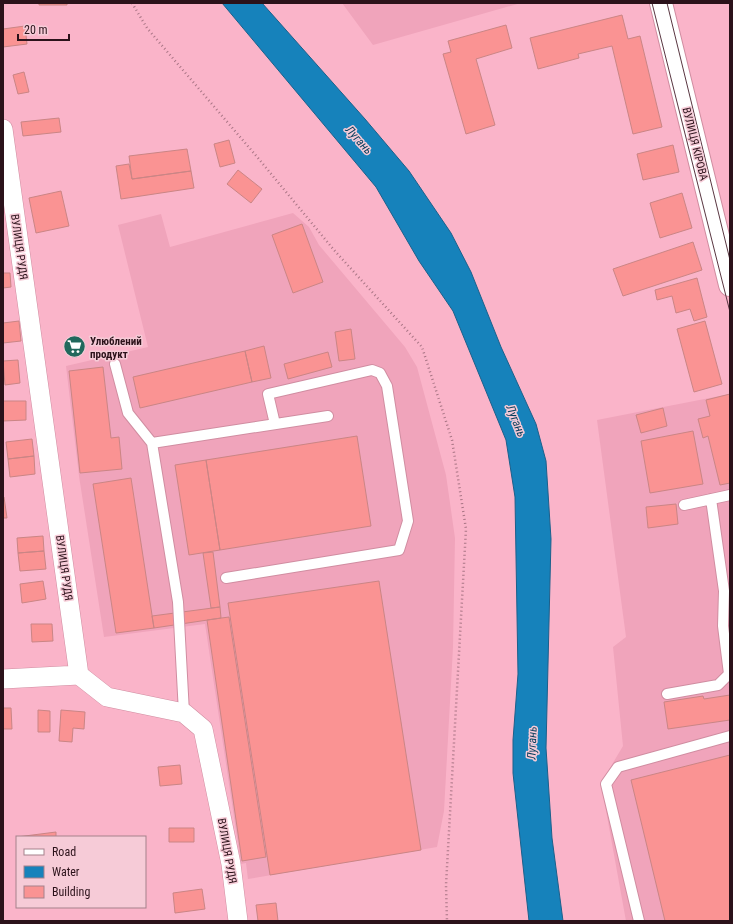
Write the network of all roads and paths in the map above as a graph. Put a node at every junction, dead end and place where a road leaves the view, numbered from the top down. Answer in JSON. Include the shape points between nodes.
{"nodes":[{"id":1,"x":132,"y":3,"type":"edge"},
{"id":2,"x":661,"y":3,"type":"edge"},
{"id":3,"x":3,"y":129,"type":"edge"},
{"id":4,"x":730,"y":285,"type":"edge"},
{"id":5,"x":115,"y":364,"type":"dead end"},
{"id":6,"x":328,"y":416,"type":"dead end"},
{"id":7,"x":275,"y":424,"type":"junction"},
{"id":8,"x":152,"y":443,"type":"junction"},
{"id":9,"x":730,"y":495,"type":"edge"},
{"id":10,"x":711,"y":499,"type":"junction"},
{"id":11,"x":684,"y":505,"type":"dead end"},
{"id":12,"x":226,"y":578,"type":"dead end"},
{"id":13,"x":79,"y":674,"type":"junction"},
{"id":14,"x":3,"y":679,"type":"edge"},
{"id":15,"x":667,"y":694,"type":"dead end"},
{"id":16,"x":184,"y":713,"type":"junction"},
{"id":17,"x":730,"y":736,"type":"edge"},
{"id":18,"x":238,"y":921,"type":"edge"},
{"id":19,"x":447,"y":921,"type":"edge"},
{"id":20,"x":640,"y":921,"type":"edge"}],
"edges":[{"from":1,"to":19,"type":"path","via":[[147,28],[334,250],[422,347],[452,440],[466,529],[446,885]]},
{"from":2,"to":4,"type":"street","name":"ВУЛИЦЯ КІРОВА"},
{"from":3,"to":13,"type":"street","name":"ВУЛИЦЯ РУДЯ"},
{"from":5,"to":8,"type":"lane","via":[[128,413]]},
{"from":6,"to":7,"type":"lane"},
{"from":7,"to":8,"type":"lane"},
{"from":7,"to":12,"type":"lane","via":[[268,394],[372,370],[380,373],[387,386],[408,521],[399,550]]},
{"from":8,"to":16,"type":"lane","via":[[178,602]]},
{"from":9,"to":10,"type":"lane"},
{"from":10,"to":11,"type":"lane"},
{"from":10,"to":15,"type":"lane","via":[[724,591],[722,626],[729,674],[718,685]]},
{"from":13,"to":14,"type":"street"},
{"from":13,"to":16,"type":"street","name":"ВУЛИЦЯ РУДЯ","via":[[106,697]]},
{"from":16,"to":18,"type":"street","name":"ВУЛИЦЯ РУДЯ","via":[[203,729],[231,864]]},
{"from":17,"to":20,"type":"lane","via":[[618,767],[606,784]]}]}
